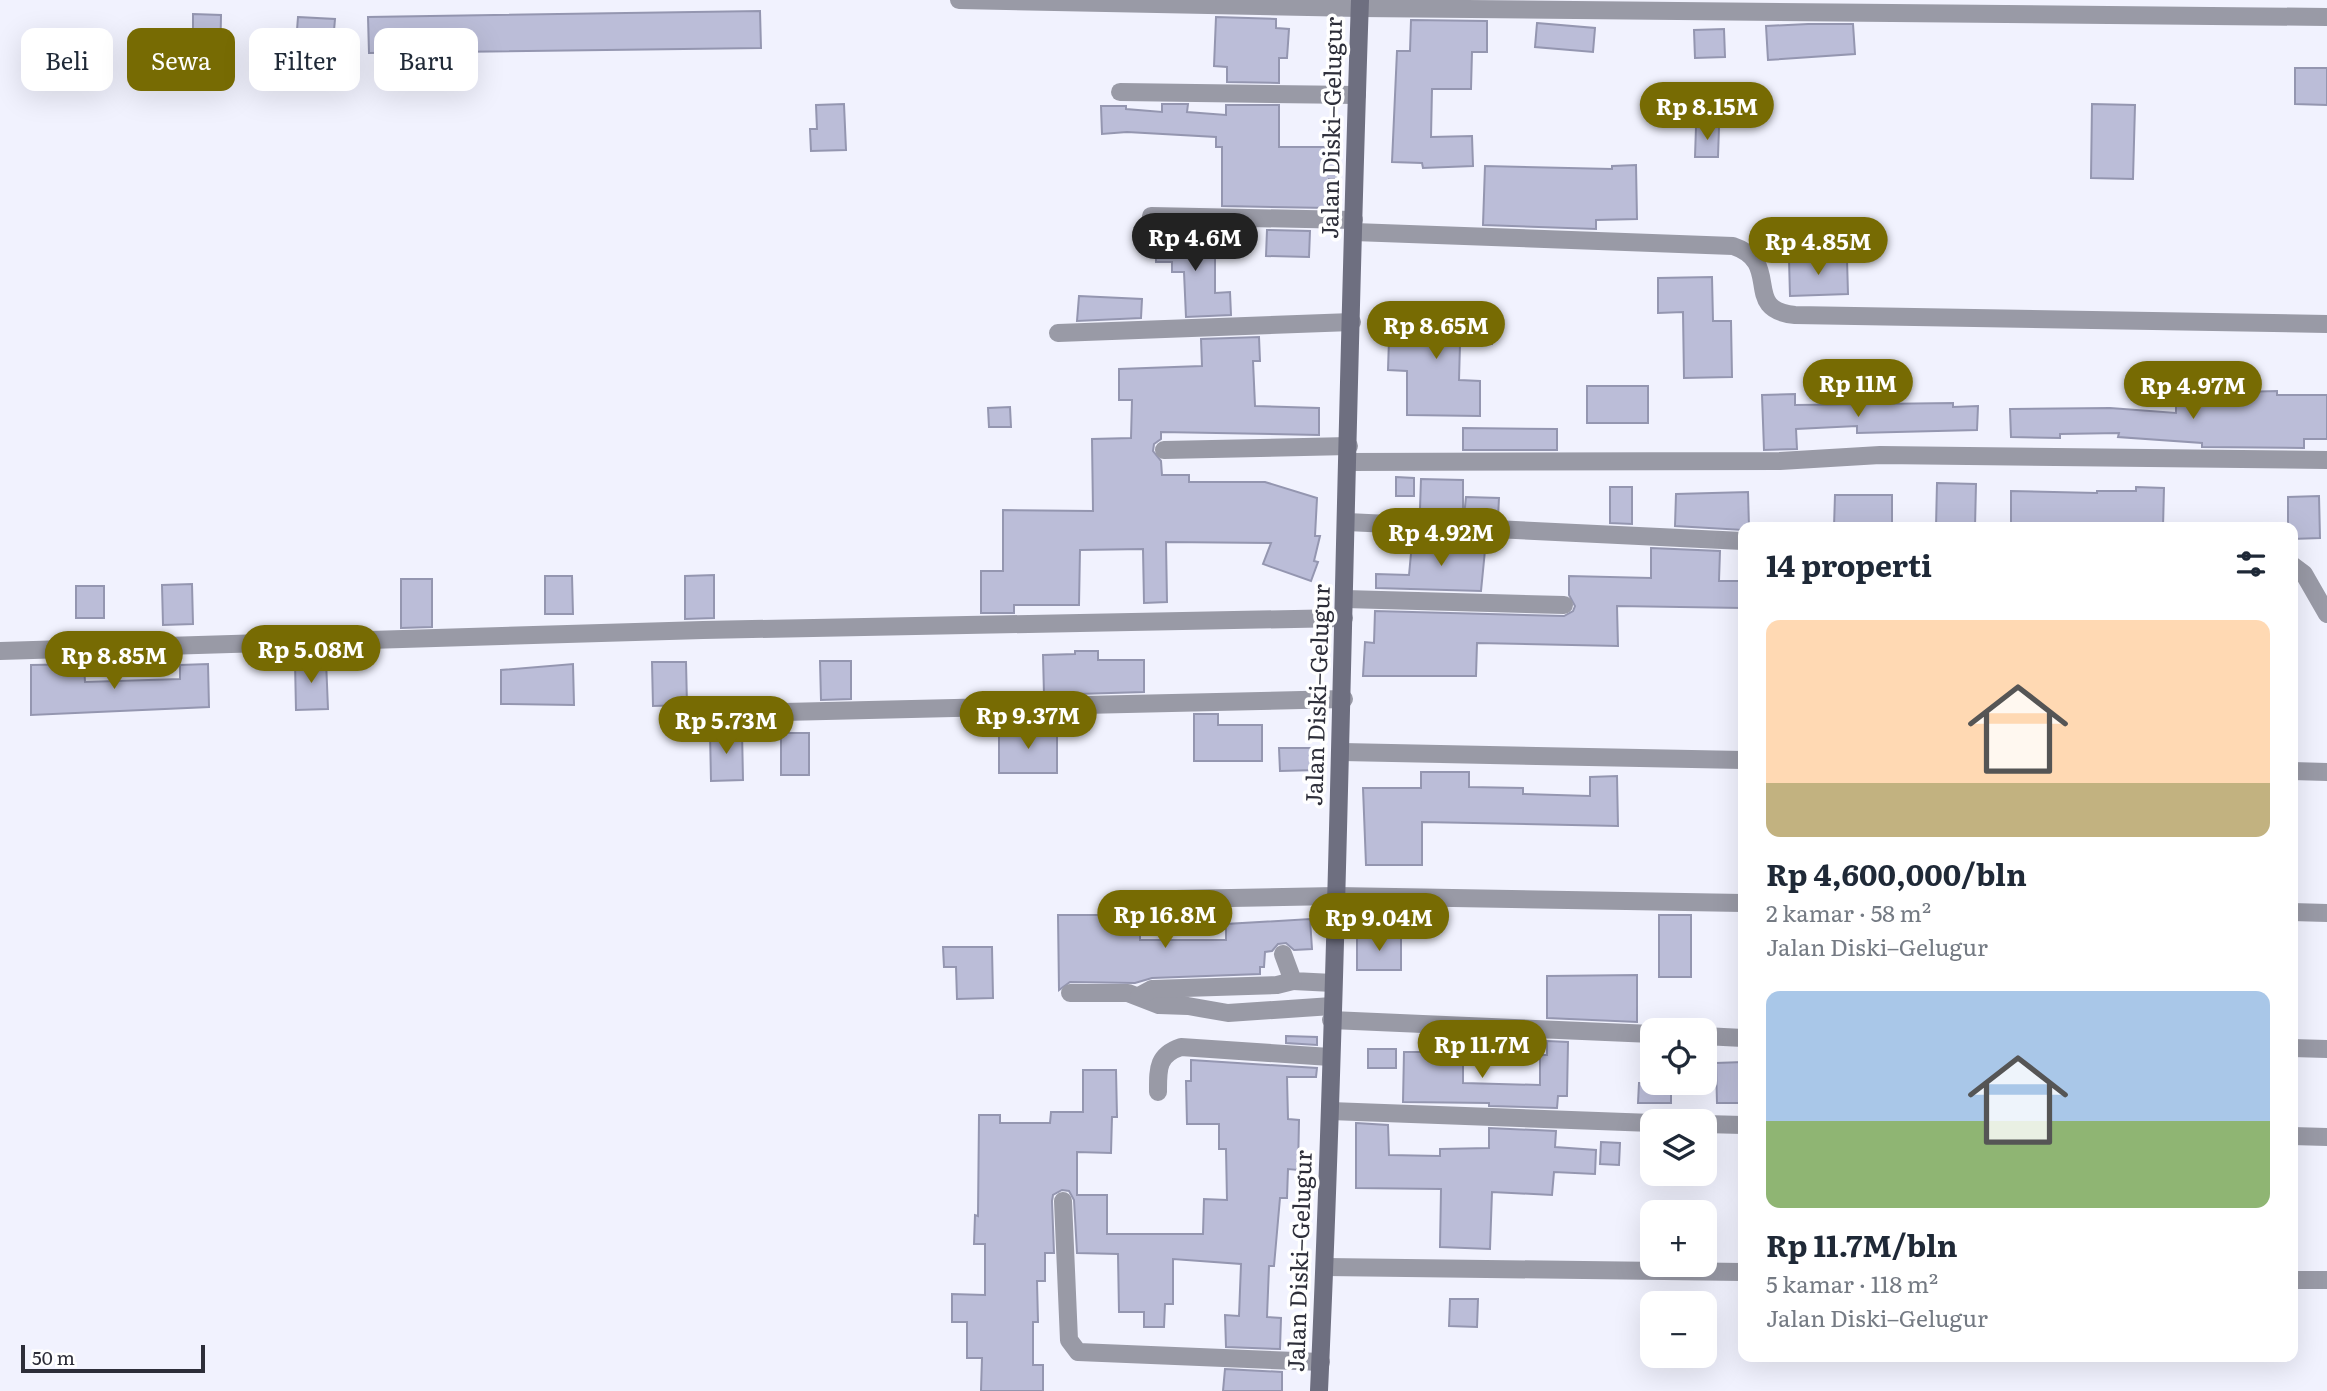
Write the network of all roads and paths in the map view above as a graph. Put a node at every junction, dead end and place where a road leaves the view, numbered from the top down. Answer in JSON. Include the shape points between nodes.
{"nodes":[{"id":1,"x":959,"y":0,"type":"edge"},
{"id":2,"x":1359,"y":4,"type":"edge"},
{"id":3,"x":2327,"y":17,"type":"edge"},
{"id":4,"x":1120,"y":92,"type":"dead end"},
{"id":5,"x":1357,"y":95,"type":"junction"},
{"id":6,"x":1151,"y":216,"type":"dead end"},
{"id":7,"x":1354,"y":226,"type":"junction"},
{"id":8,"x":1352,"y":322,"type":"junction"},
{"id":9,"x":2327,"y":324,"type":"edge"},
{"id":10,"x":1058,"y":332,"type":"dead end"},
{"id":11,"x":1164,"y":450,"type":"dead end"},
{"id":12,"x":1348,"y":454,"type":"junction"},
{"id":13,"x":2327,"y":460,"type":"edge"},
{"id":14,"x":1348,"y":522,"type":"junction"},
{"id":15,"x":1738,"y":541,"type":"edge"},
{"id":16,"x":2298,"y":570,"type":"edge"},
{"id":17,"x":1345,"y":599,"type":"junction"},
{"id":18,"x":1564,"y":606,"type":"dead end"},
{"id":19,"x":2327,"y":614,"type":"edge"},
{"id":20,"x":1344,"y":618,"type":"junction"},
{"id":21,"x":0,"y":651,"type":"edge"},
{"id":22,"x":1344,"y":699,"type":"junction"},
{"id":23,"x":737,"y":713,"type":"dead end"},
{"id":24,"x":1342,"y":752,"type":"junction"},
{"id":25,"x":1738,"y":760,"type":"edge"},
{"id":26,"x":2298,"y":771,"type":"edge"},
{"id":27,"x":2327,"y":772,"type":"edge"},
{"id":28,"x":1336,"y":896,"type":"junction"},
{"id":29,"x":1121,"y":900,"type":"dead end"},
{"id":30,"x":1738,"y":903,"type":"edge"},
{"id":31,"x":2298,"y":912,"type":"edge"},
{"id":32,"x":2327,"y":913,"type":"edge"},
{"id":33,"x":1283,"y":954,"type":"dead end"},
{"id":34,"x":1297,"y":982,"type":"junction"},
{"id":35,"x":1333,"y":983,"type":"junction"},
{"id":36,"x":1070,"y":993,"type":"dead end"},
{"id":37,"x":1139,"y":996,"type":"junction"},
{"id":38,"x":1305,"y":1008,"type":"junction"},
{"id":39,"x":1332,"y":1013,"type":"junction"},
{"id":40,"x":1640,"y":1033,"type":"edge"},
{"id":41,"x":1717,"y":1037,"type":"edge"},
{"id":42,"x":1738,"y":1038,"type":"edge"},
{"id":43,"x":2298,"y":1048,"type":"edge"},
{"id":44,"x":2327,"y":1049,"type":"edge"},
{"id":45,"x":1330,"y":1057,"type":"junction"},
{"id":46,"x":1158,"y":1092,"type":"dead end"},
{"id":47,"x":1330,"y":1111,"type":"junction"},
{"id":48,"x":1640,"y":1123,"type":"edge"},
{"id":49,"x":1717,"y":1124,"type":"edge"},
{"id":50,"x":1738,"y":1125,"type":"edge"},
{"id":51,"x":2298,"y":1136,"type":"edge"},
{"id":52,"x":2327,"y":1137,"type":"edge"},
{"id":53,"x":1063,"y":1201,"type":"dead end"},
{"id":54,"x":1326,"y":1267,"type":"junction"},
{"id":55,"x":1738,"y":1272,"type":"edge"},
{"id":56,"x":2298,"y":1280,"type":"edge"},
{"id":57,"x":2327,"y":1280,"type":"edge"},
{"id":58,"x":1321,"y":1362,"type":"junction"},
{"id":59,"x":1319,"y":1391,"type":"edge"}],
"edges":[{"from":1,"to":2,"type":"street"},
{"from":2,"to":3,"type":"street"},
{"from":2,"to":5,"type":"main road","name":"Jalan Diski–Gelugur"},
{"from":4,"to":5,"type":"street"},
{"from":5,"to":7,"type":"main road","name":"Jalan Diski–Gelugur"},
{"from":6,"to":7,"type":"street"},
{"from":7,"to":8,"type":"main road","name":"Jalan Diski–Gelugur"},
{"from":7,"to":9,"type":"street","via":[[1733,246],[1749,251],[1758,264],[1769,307],[1795,316]]},
{"from":8,"to":10,"type":"street"},
{"from":8,"to":12,"type":"main road","name":"Jalan Diski–Gelugur"},
{"from":11,"to":12,"type":"street"},
{"from":12,"to":13,"type":"street","via":[[1780,461],[1880,455]]},
{"from":12,"to":14,"type":"main road","name":"Jalan Diski–Gelugur"},
{"from":14,"to":15,"type":"street"},
{"from":14,"to":17,"type":"main road","name":"Jalan Diski–Gelugur"},
{"from":16,"to":19,"type":"street"},
{"from":17,"to":18,"type":"street"},
{"from":17,"to":20,"type":"main road","name":"Jalan Diski–Gelugur"},
{"from":20,"to":21,"type":"street","via":[[703,630]]},
{"from":20,"to":22,"type":"main road","name":"Jalan Diski–Gelugur"},
{"from":22,"to":23,"type":"street"},
{"from":22,"to":24,"type":"main road","name":"Jalan Diski–Gelugur"},
{"from":24,"to":25,"type":"street"},
{"from":24,"to":28,"type":"main road","name":"Jalan Diski–Gelugur"},
{"from":26,"to":27,"type":"street"},
{"from":28,"to":29,"type":"street"},
{"from":28,"to":30,"type":"street"},
{"from":28,"to":35,"type":"main road","name":"Jalan Diski–Gelugur"},
{"from":31,"to":32,"type":"street"},
{"from":33,"to":34,"type":"street"},
{"from":34,"to":35,"type":"street"},
{"from":34,"to":37,"type":"street","via":[[1161,988],[1145,990]]},
{"from":34,"to":38,"type":"street"},
{"from":35,"to":39,"type":"main road","name":"Jalan Diski–Gelugur"},
{"from":36,"to":37,"type":"street"},
{"from":37,"to":38,"type":"street","via":[[1159,1005],[1228,1013]]},
{"from":38,"to":39,"type":"street"},
{"from":39,"to":40,"type":"street"},
{"from":39,"to":45,"type":"main road","name":"Jalan Diski–Gelugur"},
{"from":41,"to":42,"type":"street"},
{"from":43,"to":44,"type":"street"},
{"from":45,"to":46,"type":"street","via":[[1181,1047],[1163,1057],[1158,1066]]},
{"from":45,"to":47,"type":"main road","name":"Jalan Diski–Gelugur"},
{"from":47,"to":48,"type":"street"},
{"from":47,"to":54,"type":"main road","name":"Jalan Diski–Gelugur"},
{"from":49,"to":50,"type":"street"},
{"from":51,"to":52,"type":"street"},
{"from":53,"to":58,"type":"street","via":[[1069,1340],[1078,1352]]},
{"from":54,"to":55,"type":"street"},
{"from":54,"to":58,"type":"main road","name":"Jalan Diski–Gelugur"},
{"from":56,"to":57,"type":"street"},
{"from":58,"to":59,"type":"main road","name":"Jalan Diski–Gelugur"}]}
